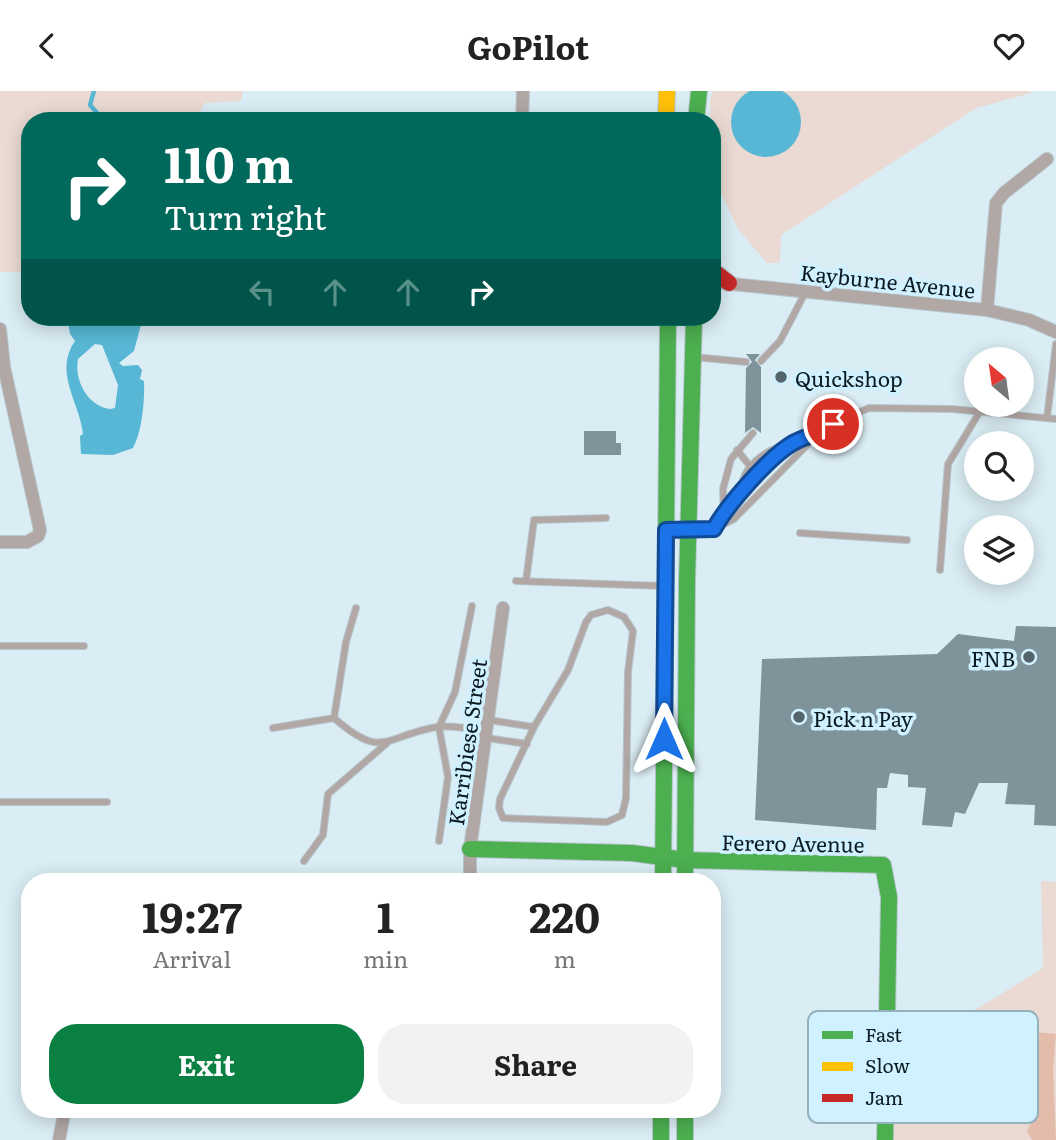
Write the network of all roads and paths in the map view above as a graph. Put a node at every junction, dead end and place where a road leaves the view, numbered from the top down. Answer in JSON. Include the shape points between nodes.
{"nodes":[{"id":1,"x":523,"y":91,"type":"edge"},
{"id":2,"x":667,"y":91,"type":"edge"},
{"id":3,"x":699,"y":91,"type":"edge"},
{"id":4,"x":522,"y":112,"type":"edge"},
{"id":5,"x":666,"y":112,"type":"edge"},
{"id":6,"x":697,"y":112,"type":"edge"},
{"id":7,"x":1047,"y":159,"type":"dead end"},
{"id":8,"x":721,"y":277,"type":"edge"},
{"id":9,"x":721,"y":283,"type":"edge"},
{"id":10,"x":729,"y":283,"type":"junction"},
{"id":11,"x":806,"y":291,"type":"junction"},
{"id":12,"x":987,"y":310,"type":"junction"},
{"id":13,"x":667,"y":326,"type":"edge"},
{"id":14,"x":694,"y":326,"type":"edge"},
{"id":15,"x":0,"y":329,"type":"edge"},
{"id":16,"x":1056,"y":332,"type":"edge"},
{"id":17,"x":1056,"y":344,"type":"edge"},
{"id":18,"x":692,"y":357,"type":"junction"},
{"id":19,"x":761,"y":361,"type":"dead end"},
{"id":20,"x":746,"y":362,"type":"dead end"},
{"id":21,"x":0,"y":410,"type":"edge"},
{"id":22,"x":14,"y":411,"type":"junction"},
{"id":23,"x":964,"y":411,"type":"edge"},
{"id":24,"x":977,"y":417,"type":"edge"},
{"id":25,"x":1033,"y":417,"type":"edge"},
{"id":26,"x":1046,"y":418,"type":"junction"},
{"id":27,"x":1056,"y":419,"type":"edge"},
{"id":28,"x":753,"y":433,"type":"dead end"},
{"id":29,"x":818,"y":434,"type":"junction"},
{"id":30,"x":793,"y":443,"type":"junction"},
{"id":31,"x":737,"y":450,"type":"junction"},
{"id":32,"x":750,"y":465,"type":"junction"},
{"id":33,"x":741,"y":493,"type":"junction"},
{"id":34,"x":724,"y":511,"type":"junction"},
{"id":35,"x":606,"y":518,"type":"dead end"},
{"id":36,"x":714,"y":529,"type":"junction"},
{"id":37,"x":666,"y":530,"type":"junction"},
{"id":38,"x":689,"y":531,"type":"junction"},
{"id":39,"x":800,"y":533,"type":"dead end"},
{"id":40,"x":906,"y":540,"type":"dead end"},
{"id":41,"x":0,"y":542,"type":"edge"},
{"id":42,"x":940,"y":570,"type":"dead end"},
{"id":43,"x":516,"y":581,"type":"dead end"},
{"id":44,"x":526,"y":581,"type":"junction"},
{"id":45,"x":665,"y":586,"type":"junction"},
{"id":46,"x":472,"y":606,"type":"dead end"},
{"id":47,"x":356,"y":608,"type":"dead end"},
{"id":48,"x":503,"y":608,"type":"dead end"},
{"id":49,"x":0,"y":646,"type":"edge"},
{"id":50,"x":84,"y":646,"type":"dead end"},
{"id":51,"x":334,"y":717,"type":"junction"},
{"id":52,"x":439,"y":727,"type":"junction"},
{"id":53,"x":534,"y":727,"type":"junction"},
{"id":54,"x":273,"y":728,"type":"dead end"},
{"id":55,"x":488,"y":729,"type":"junction"},
{"id":56,"x":388,"y":741,"type":"junction"},
{"id":57,"x":527,"y":744,"type":"junction"},
{"id":58,"x":0,"y":802,"type":"edge"},
{"id":59,"x":107,"y":802,"type":"dead end"},
{"id":60,"x":439,"y":841,"type":"dead end"},
{"id":61,"x":470,"y":849,"type":"junction"},
{"id":62,"x":663,"y":856,"type":"junction"},
{"id":63,"x":685,"y":860,"type":"junction"},
{"id":64,"x":304,"y":861,"type":"dead end"},
{"id":65,"x":470,"y":873,"type":"edge"},
{"id":66,"x":663,"y":873,"type":"edge"},
{"id":67,"x":685,"y":873,"type":"edge"},
{"id":68,"x":887,"y":1011,"type":"edge"},
{"id":69,"x":63,"y":1118,"type":"edge"},
{"id":70,"x":661,"y":1118,"type":"edge"},
{"id":71,"x":685,"y":1118,"type":"edge"},
{"id":72,"x":59,"y":1140,"type":"edge"},
{"id":73,"x":661,"y":1140,"type":"edge"},
{"id":74,"x":685,"y":1140,"type":"edge"}],
"edges":[{"from":1,"to":4,"type":"street"},
{"from":2,"to":5,"type":"main road"},
{"from":3,"to":6,"type":"main road"},
{"from":7,"to":12,"type":"street","via":[[996,203]]},
{"from":8,"to":10,"type":"main road"},
{"from":9,"to":10,"type":"street","name":"Kayburne Avenue"},
{"from":10,"to":11,"type":"street","name":"Kayburne Avenue"},
{"from":11,"to":12,"type":"street","name":"Kayburne Avenue"},
{"from":11,"to":19,"type":"lane","via":[[784,335]]},
{"from":12,"to":16,"type":"street","name":"Kayburne Avenue"},
{"from":13,"to":37,"type":"main road"},
{"from":14,"to":18,"type":"main road"},
{"from":15,"to":22,"type":"street"},
{"from":17,"to":26,"type":"lane"},
{"from":18,"to":20,"type":"lane"},
{"from":18,"to":38,"type":"main road"},
{"from":21,"to":22,"type":"street"},
{"from":22,"to":41,"type":"street","via":[[40,530],[27,542]]},
{"from":23,"to":29,"type":"lane","via":[[869,408]]},
{"from":24,"to":42,"type":"lane","via":[[948,464]]},
{"from":25,"to":26,"type":"lane"},
{"from":26,"to":27,"type":"lane"},
{"from":28,"to":31,"type":"lane"},
{"from":29,"to":30,"type":"lane"},
{"from":29,"to":36,"type":"lane","via":[[744,510]]},
{"from":30,"to":32,"type":"lane"},
{"from":30,"to":33,"type":"lane"},
{"from":31,"to":32,"type":"lane"},
{"from":31,"to":34,"type":"lane","via":[[725,481]]},
{"from":32,"to":33,"type":"lane"},
{"from":33,"to":34,"type":"lane"},
{"from":34,"to":36,"type":"lane"},
{"from":35,"to":44,"type":"lane","via":[[534,520]]},
{"from":36,"to":38,"type":"lane"},
{"from":37,"to":38,"type":"lane"},
{"from":37,"to":45,"type":"main road"},
{"from":38,"to":63,"type":"main road"},
{"from":39,"to":40,"type":"lane"},
{"from":43,"to":44,"type":"lane"},
{"from":44,"to":45,"type":"lane"},
{"from":45,"to":62,"type":"main road"},
{"from":46,"to":52,"type":"lane","via":[[455,692]]},
{"from":47,"to":51,"type":"lane"},
{"from":48,"to":55,"type":"street","name":"Karribiese Street"},
{"from":49,"to":50,"type":"lane"},
{"from":51,"to":54,"type":"lane"},
{"from":51,"to":56,"type":"lane","via":[[356,737],[370,743]]},
{"from":52,"to":55,"type":"lane"},
{"from":52,"to":56,"type":"lane"},
{"from":52,"to":60,"type":"lane","via":[[448,776]]},
{"from":53,"to":55,"type":"lane"},
{"from":53,"to":57,"type":"lane"},
{"from":53,"to":57,"type":"lane","via":[[568,670],[591,615],[608,610],[624,617],[633,631],[622,815],[607,822],[503,818],[500,799]]},
{"from":55,"to":57,"type":"lane"},
{"from":55,"to":61,"type":"street","name":"Karribiese Street"},
{"from":56,"to":64,"type":"lane","via":[[328,794],[323,835]]},
{"from":58,"to":59,"type":"lane"},
{"from":61,"to":62,"type":"main road","name":"Ferero Avenue"},
{"from":61,"to":65,"type":"street","name":"Karribiese Street"},
{"from":62,"to":63,"type":"main road","name":"Ferero Avenue"},
{"from":62,"to":66,"type":"main road"},
{"from":63,"to":67,"type":"main road"},
{"from":63,"to":68,"type":"main road","name":"Ferero Avenue","via":[[883,865],[889,897]]},
{"from":69,"to":72,"type":"street"},
{"from":70,"to":73,"type":"main road"},
{"from":71,"to":74,"type":"main road"}]}
